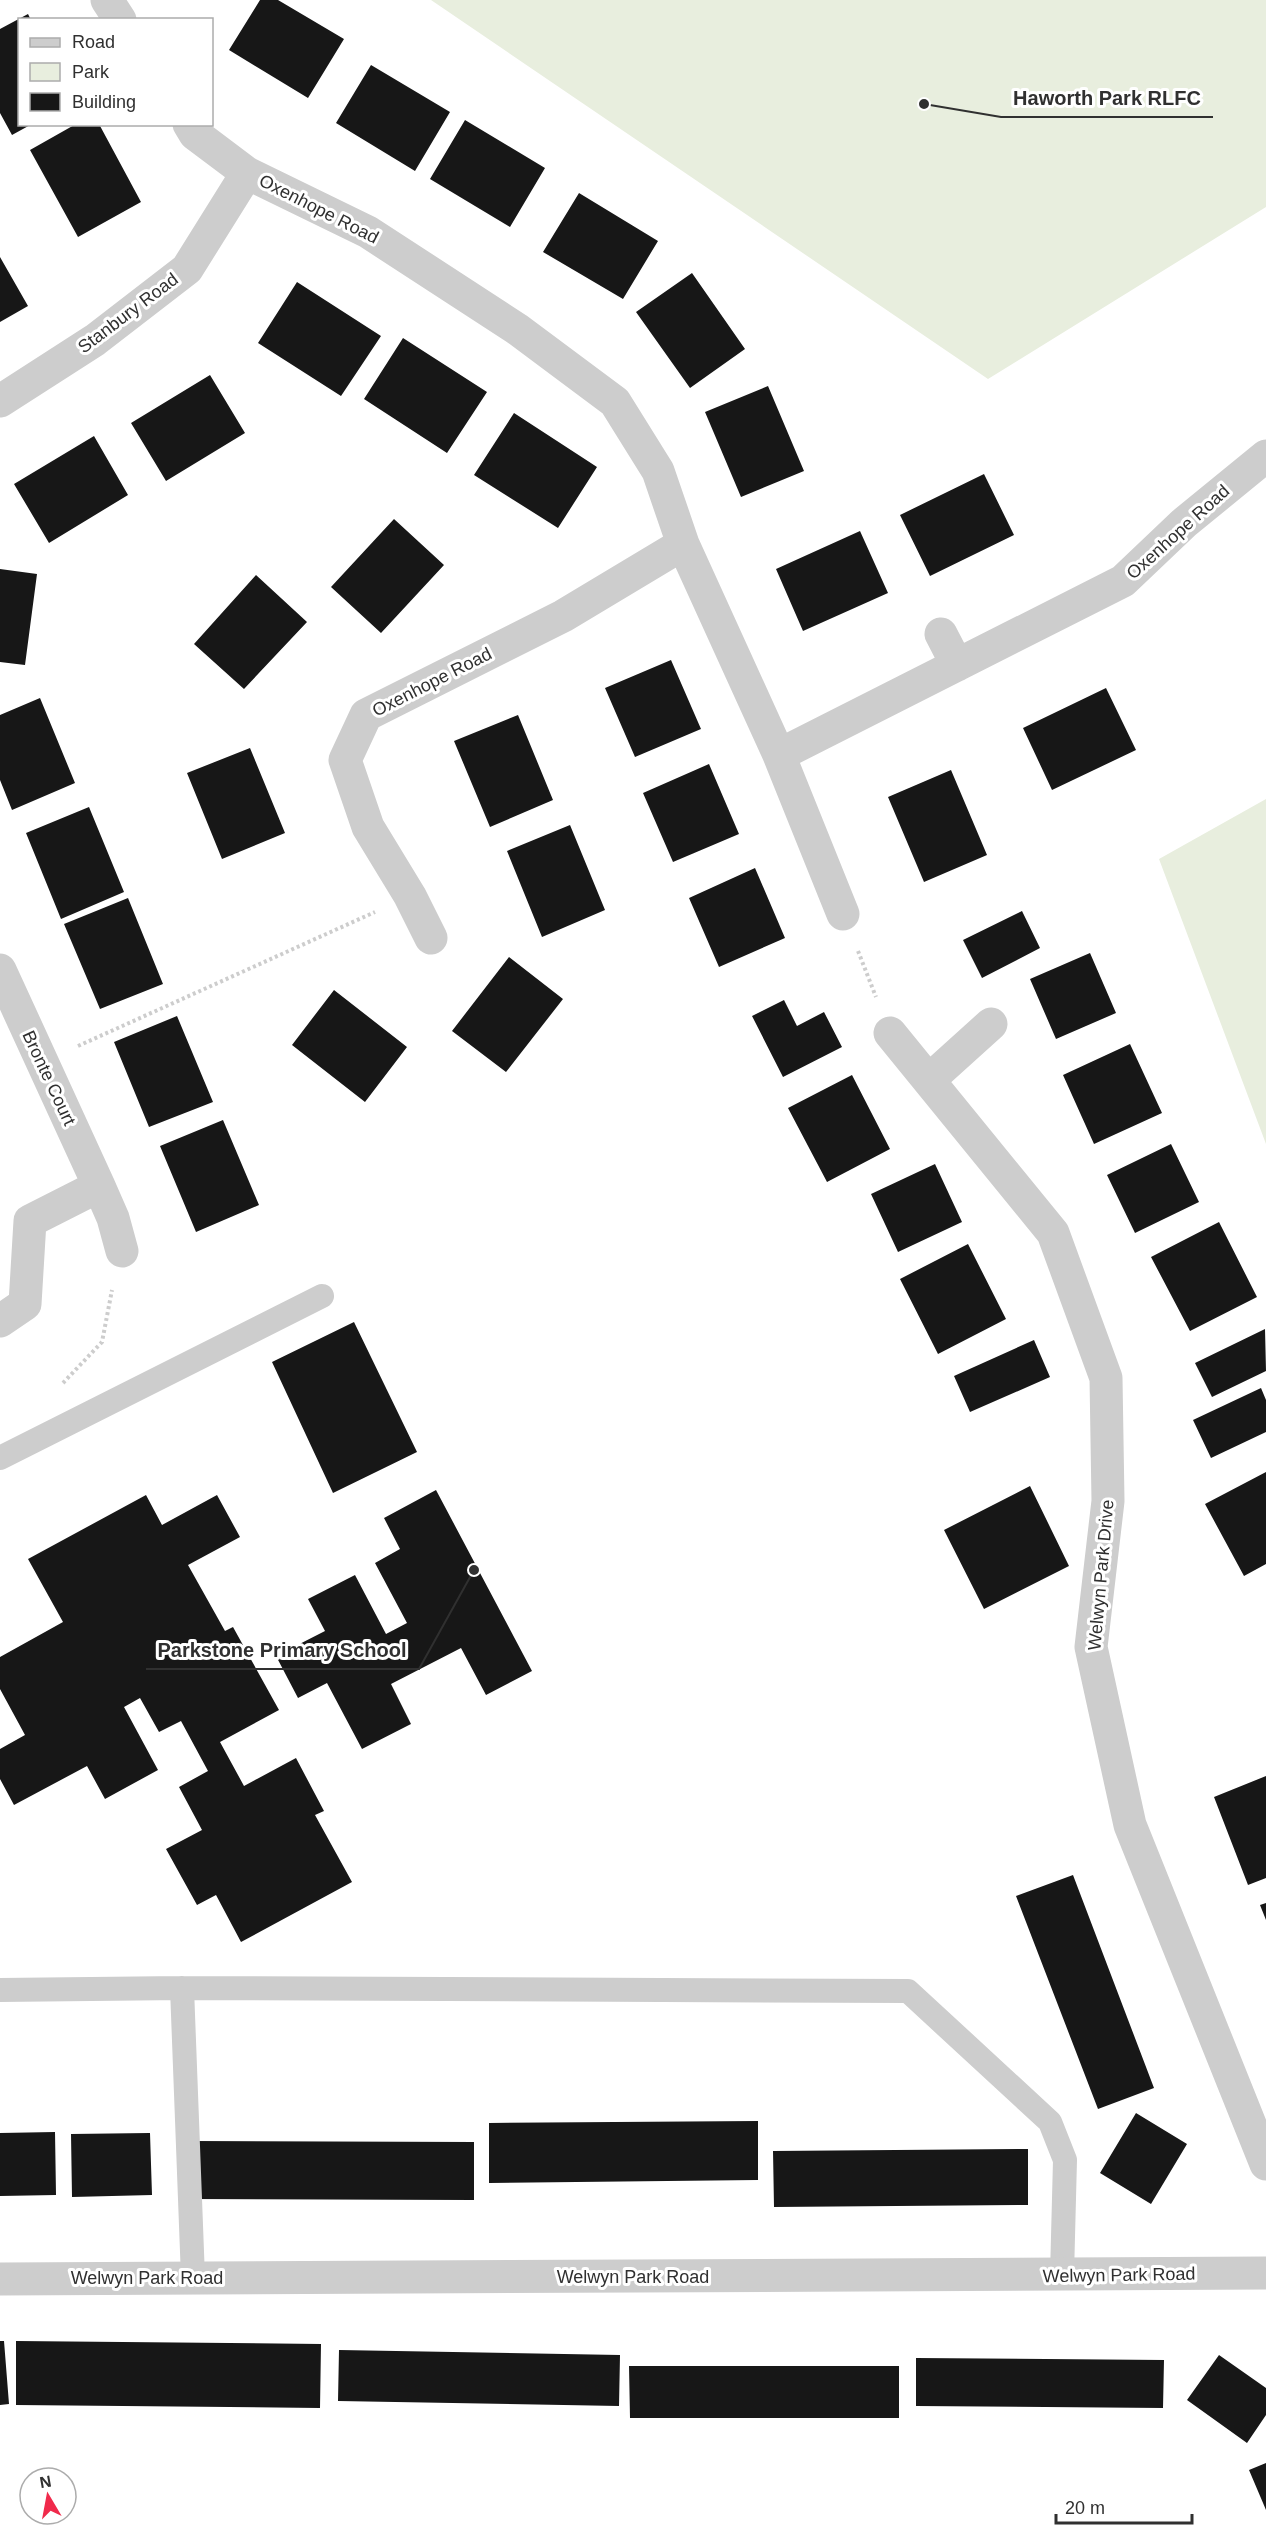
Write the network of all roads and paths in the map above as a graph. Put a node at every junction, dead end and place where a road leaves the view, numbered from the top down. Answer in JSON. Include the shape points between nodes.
{"nodes":[{"id":1,"x":107,"y":0,"type":"edge"},
{"id":2,"x":119,"y":18,"type":"edge"},
{"id":3,"x":190,"y":126,"type":"edge"},
{"id":4,"x":247,"y":172,"type":"junction"},
{"id":5,"x":0,"y":401,"type":"edge"},
{"id":6,"x":1266,"y":456,"type":"edge"},
{"id":7,"x":683,"y":544,"type":"junction"},
{"id":8,"x":941,"y":634,"type":"dead end"},
{"id":9,"x":957,"y":665,"type":"junction"},
{"id":10,"x":779,"y":755,"type":"junction"},
{"id":11,"x":410,"y":896,"type":"junction"},
{"id":12,"x":843,"y":914,"type":"joint"},
{"id":13,"x":430,"y":938,"type":"dead end"},
{"id":14,"x":0,"y":970,"type":"edge"},
{"id":15,"x":991,"y":1024,"type":"dead end"},
{"id":16,"x":890,"y":1033,"type":"joint"},
{"id":17,"x":42,"y":1063,"type":"junction"},
{"id":18,"x":929,"y":1080,"type":"junction"},
{"id":19,"x":99,"y":1186,"type":"junction"},
{"id":20,"x":122,"y":1251,"type":"joint"},
{"id":21,"x":322,"y":1296,"type":"dead end"},
{"id":22,"x":0,"y":1321,"type":"edge"},
{"id":23,"x":54,"y":1388,"type":"dead end"},
{"id":24,"x":0,"y":1458,"type":"edge"},
{"id":25,"x":182,"y":1988,"type":"junction"},
{"id":26,"x":0,"y":1990,"type":"edge"},
{"id":27,"x":1266,"y":2164,"type":"edge"},
{"id":28,"x":1266,"y":2273,"type":"edge"},
{"id":29,"x":1062,"y":2276,"type":"junction"},
{"id":30,"x":192,"y":2278,"type":"junction"},
{"id":31,"x":0,"y":2279,"type":"edge"}],
"edges":[{"from":1,"to":2,"type":"street"},
{"from":3,"to":4,"type":"street","via":[[195,134]]},
{"from":4,"to":5,"type":"street","name":"Stanbury Road","via":[[187,269],[95,340]]},
{"from":4,"to":7,"type":"street","name":"Oxenhope Road","via":[[368,232],[517,329],[615,402],[658,471]]},
{"from":6,"to":9,"type":"street","name":"Oxenhope Road","via":[[1184,523],[1123,581]]},
{"from":7,"to":10,"type":"street","name":"Oxenhope Road"},
{"from":7,"to":11,"type":"street","name":"Oxenhope Road","via":[[563,616],[366,715],[345,760],[368,827]]},
{"from":8,"to":9,"type":"street"},
{"from":9,"to":10,"type":"street","name":"Oxenhope Road"},
{"from":10,"to":12,"type":"street","name":"Oxenhope Road"},
{"from":11,"to":13,"type":"street","name":"Oxenhope Road"},
{"from":11,"to":17,"type":"path"},
{"from":12,"to":16,"type":"path"},
{"from":14,"to":17,"type":"street","name":"Bronte Court"},
{"from":15,"to":18,"type":"street"},
{"from":16,"to":18,"type":"street","name":"Welwyn Park Drive"},
{"from":17,"to":19,"type":"street","name":"Bronte Court"},
{"from":18,"to":27,"type":"street","name":"Welwyn Park Drive","via":[[1053,1233],[1106,1378],[1108,1501],[1091,1647],[1130,1826]]},
{"from":19,"to":20,"type":"street","name":"Bronte Court"},
{"from":19,"to":22,"type":"street","via":[[30,1221],[25,1304]]},
{"from":20,"to":23,"type":"path","via":[[102,1342]]},
{"from":21,"to":24,"type":"lane"},
{"from":25,"to":26,"type":"lane"},
{"from":25,"to":29,"type":"lane","via":[[908,1991],[1050,2122],[1065,2160]]},
{"from":25,"to":30,"type":"lane"},
{"from":28,"to":29,"type":"street","name":"Welwyn Park Road"},
{"from":29,"to":30,"type":"street","name":"Welwyn Park Road"},
{"from":30,"to":31,"type":"street","name":"Welwyn Park Road"}]}
